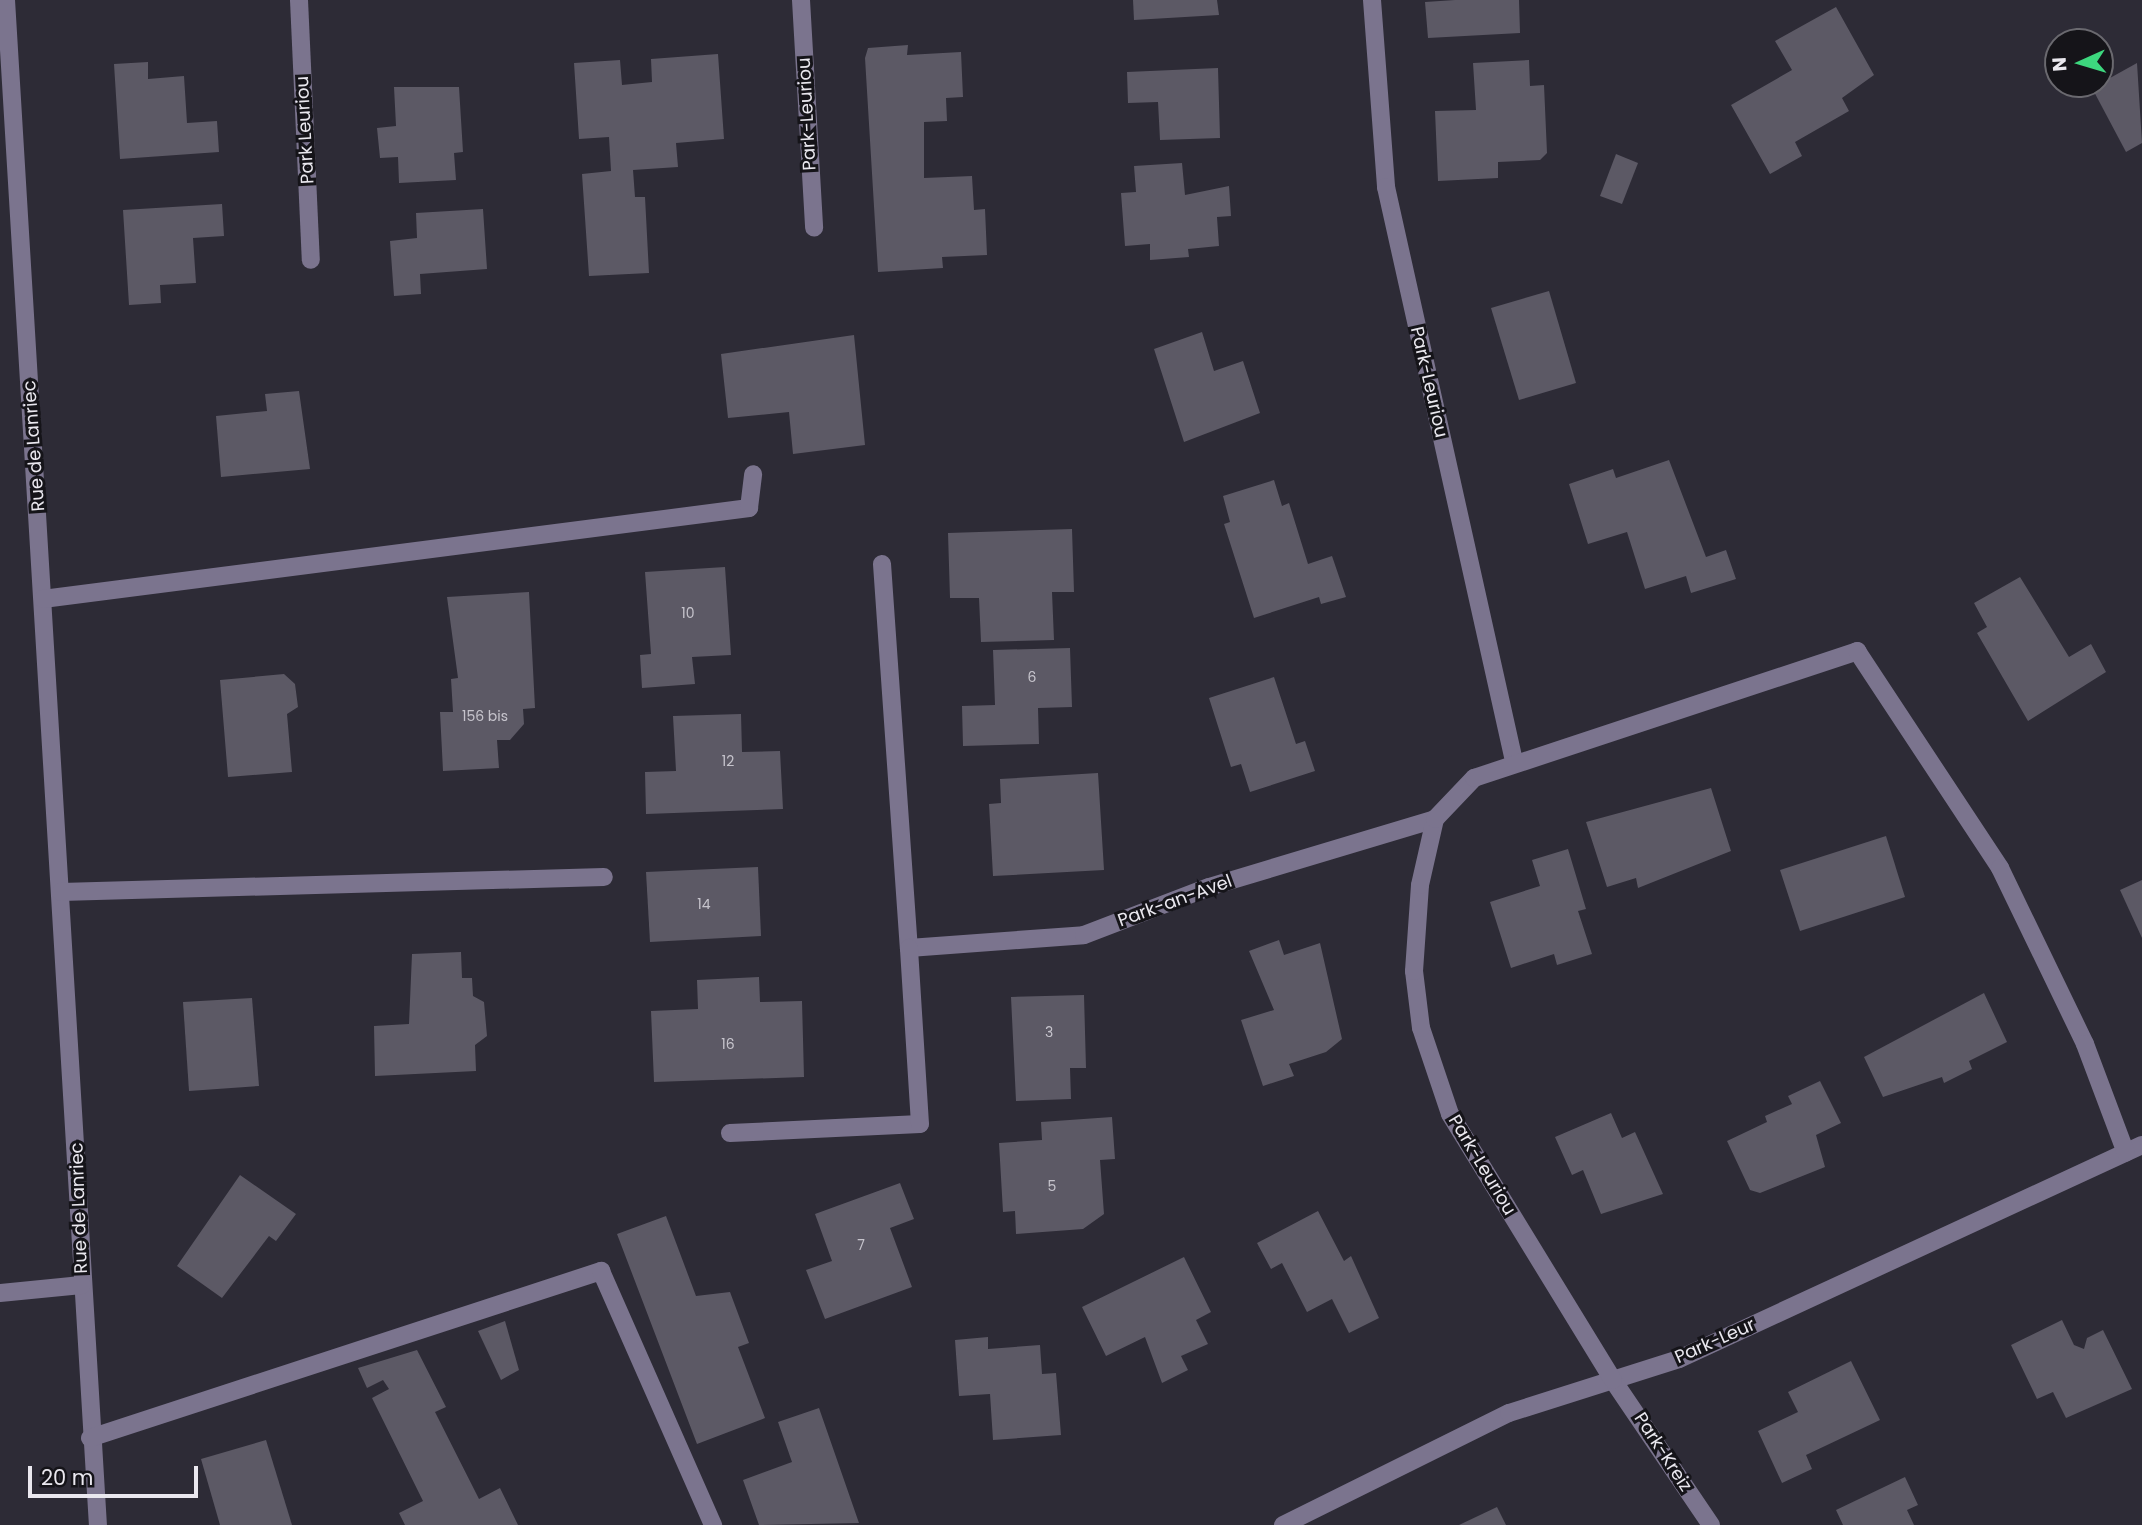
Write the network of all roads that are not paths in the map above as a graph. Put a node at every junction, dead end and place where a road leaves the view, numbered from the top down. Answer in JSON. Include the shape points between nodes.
{"nodes":[{"id":1,"x":6,"y":0,"type":"edge"},
{"id":2,"x":299,"y":0,"type":"edge"},
{"id":3,"x":801,"y":0,"type":"edge"},
{"id":4,"x":1371,"y":0,"type":"edge"},
{"id":5,"x":814,"y":228,"type":"dead end"},
{"id":6,"x":311,"y":260,"type":"dead end"},
{"id":7,"x":753,"y":474,"type":"dead end"},
{"id":8,"x":882,"y":564,"type":"dead end"},
{"id":9,"x":43,"y":599,"type":"junction"},
{"id":10,"x":1514,"y":761,"type":"junction"},
{"id":11,"x":1435,"y":819,"type":"junction"},
{"id":12,"x":604,"y":877,"type":"dead end"},
{"id":13,"x":61,"y":892,"type":"junction"},
{"id":14,"x":909,"y":948,"type":"junction"},
{"id":15,"x":730,"y":1133,"type":"dead end"},
{"id":16,"x":2134,"y":1149,"type":"edge"},
{"id":17,"x":82,"y":1284,"type":"junction"},
{"id":18,"x":0,"y":1293,"type":"edge"},
{"id":19,"x":1613,"y":1380,"type":"junction"},
{"id":20,"x":90,"y":1438,"type":"junction"},
{"id":21,"x":98,"y":1525,"type":"edge"},
{"id":22,"x":713,"y":1525,"type":"edge"},
{"id":23,"x":1283,"y":1525,"type":"edge"},
{"id":24,"x":1711,"y":1525,"type":"edge"}],
"edges":[{"from":1,"to":9,"type":"street","name":"Rue de Lanriec"},
{"from":2,"to":6,"type":"street","name":"Park Leuriou"},
{"from":3,"to":5,"type":"street","name":"Park-Leuriou"},
{"from":4,"to":10,"type":"street","name":"Park-Leuriou","via":[[1386,187]]},
{"from":7,"to":9,"type":"street","via":[[749,508]]},
{"from":8,"to":14,"type":"street"},
{"from":9,"to":13,"type":"street","name":"Rue de Lanriec"},
{"from":10,"to":11,"type":"street","via":[[1474,778]]},
{"from":10,"to":16,"type":"street","via":[[1832,655],[1857,651],[2000,868]]},
{"from":11,"to":14,"type":"street","name":"Park-an-Avel","via":[[1209,887],[1084,935]]},
{"from":11,"to":19,"type":"street","name":"Park-Leuriou","via":[[1415,928],[1421,1028],[1450,1114]]},
{"from":12,"to":13,"type":"street"},
{"from":13,"to":17,"type":"street","name":"Rue de Lanriec"},
{"from":14,"to":15,"type":"street","via":[[920,1125]]},
{"from":16,"to":19,"type":"street","name":"Park-Leur","via":[[1679,1359]]},
{"from":17,"to":18,"type":"street"},
{"from":17,"to":20,"type":"street","name":"Rue de Lanriec"},
{"from":19,"to":23,"type":"street","name":"Park-Leur","via":[[1509,1413]]},
{"from":19,"to":24,"type":"street","name":"Park-Kreiz"},
{"from":20,"to":21,"type":"street","name":"Rue de Lanriec"},
{"from":20,"to":22,"type":"street","via":[[601,1271]]}]}
